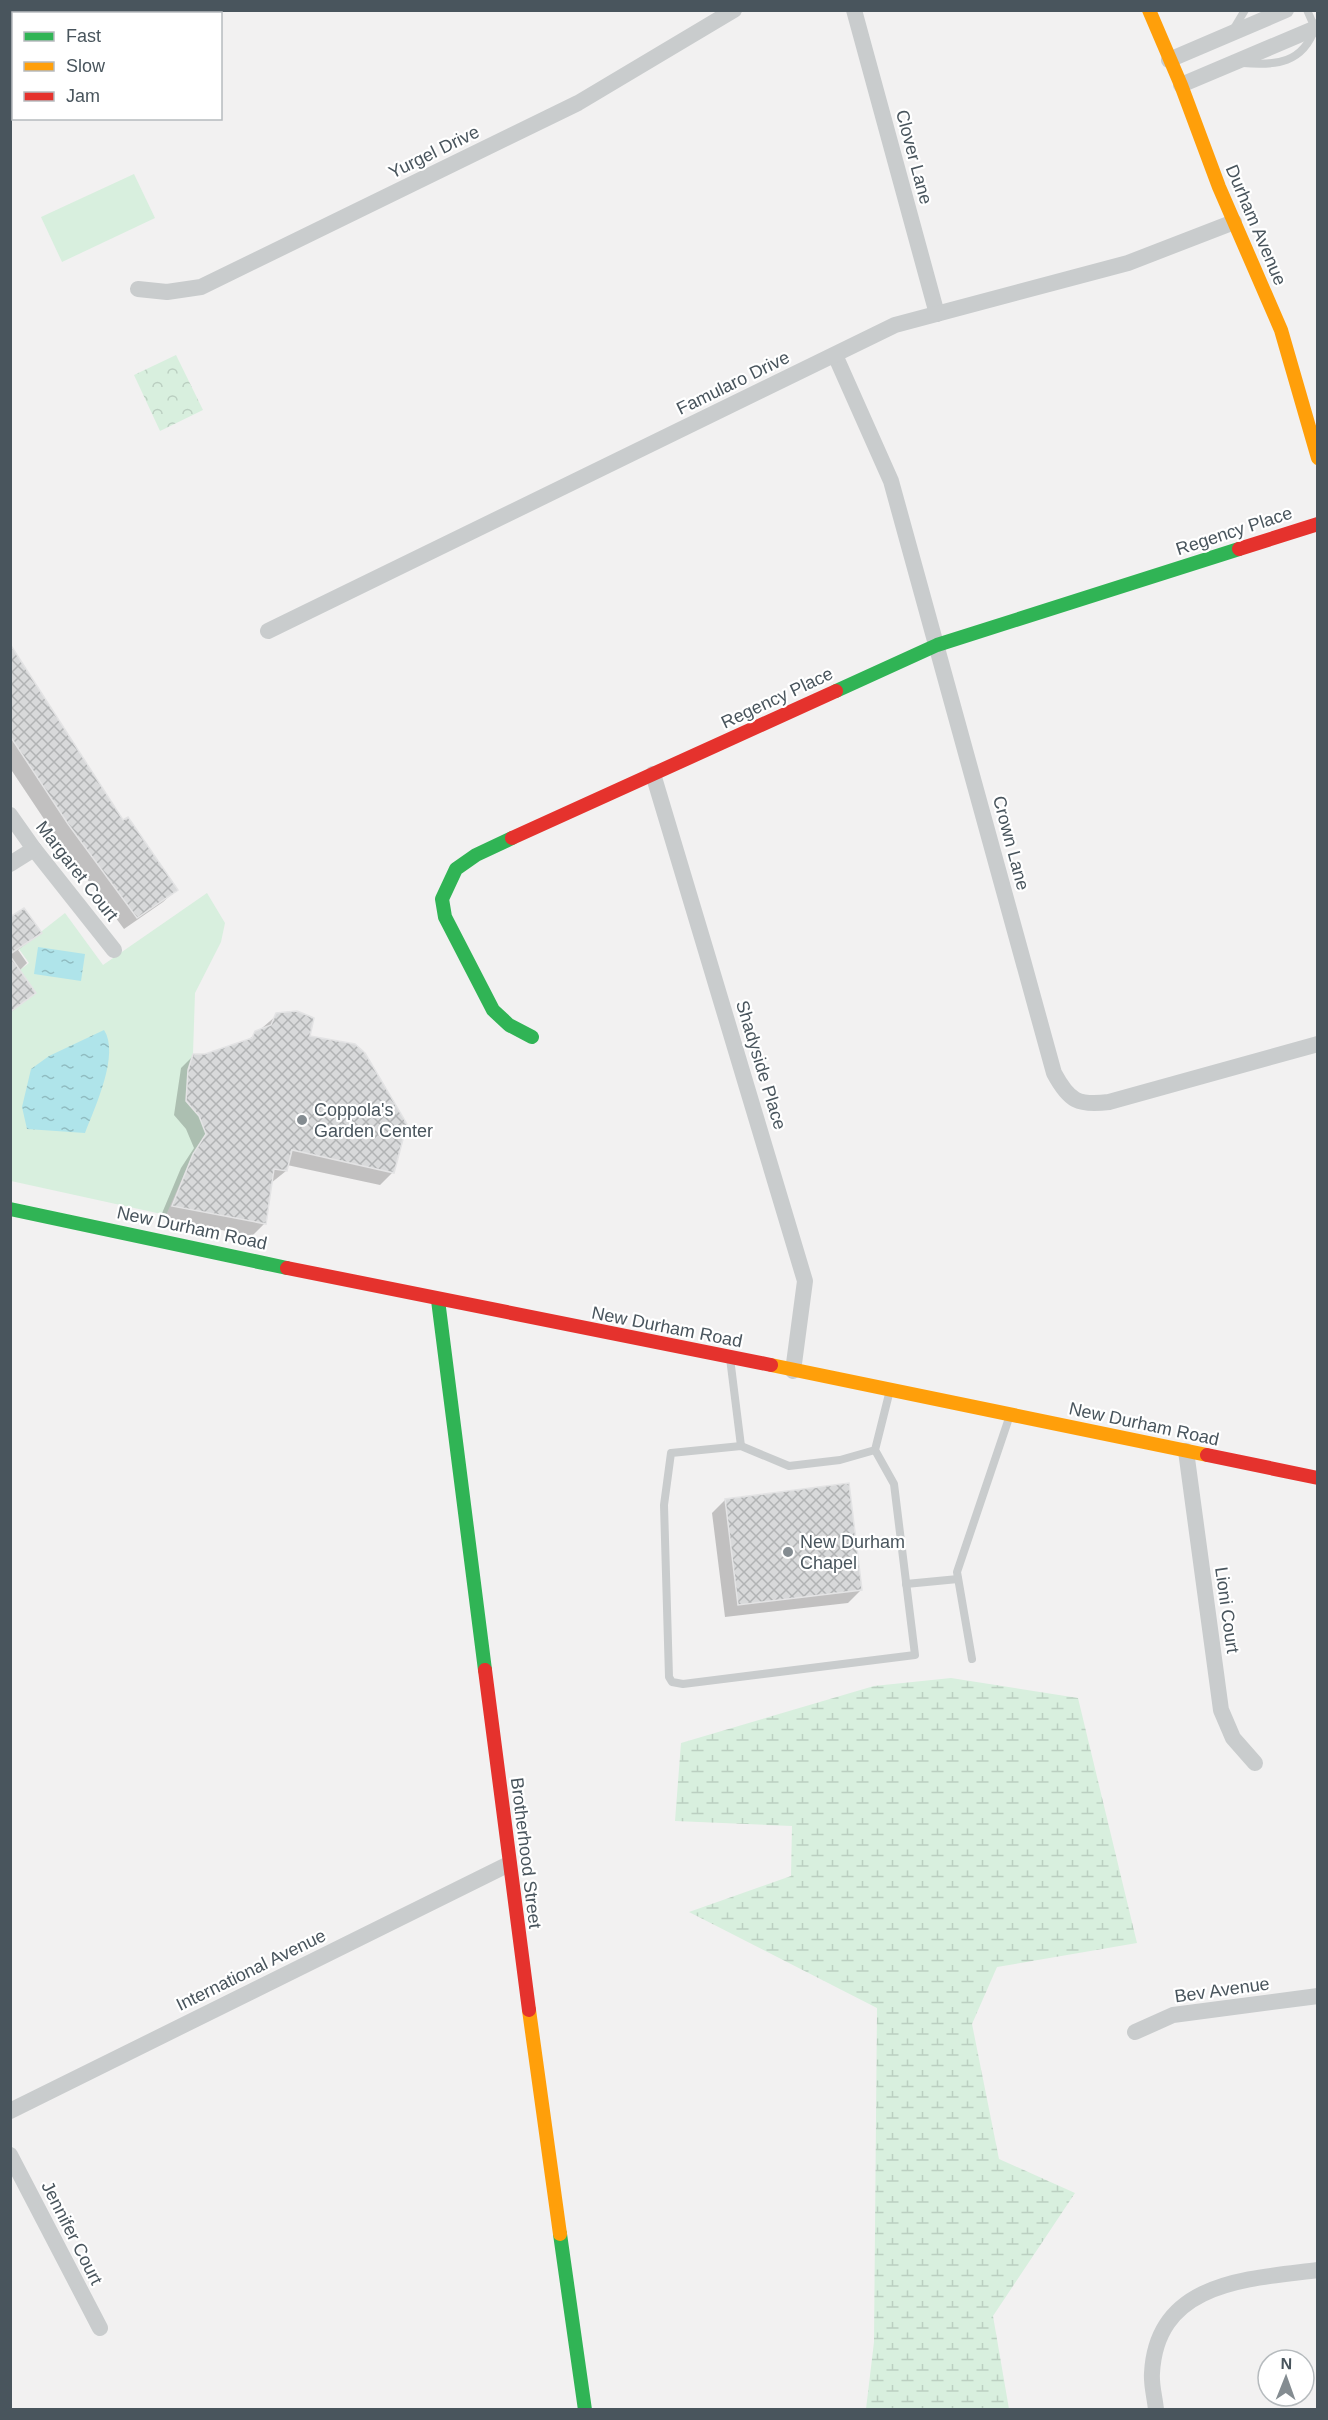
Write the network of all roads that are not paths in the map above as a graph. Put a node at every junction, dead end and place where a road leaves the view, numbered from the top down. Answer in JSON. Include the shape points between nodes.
{"nodes":[{"id":1,"x":735,"y":10,"type":"edge"},
{"id":2,"x":855,"y":10,"type":"edge"},
{"id":3,"x":1149,"y":10,"type":"edge"},
{"id":4,"x":1245,"y":10,"type":"edge"},
{"id":5,"x":1286,"y":10,"type":"edge"},
{"id":6,"x":1307,"y":10,"type":"edge"},
{"id":7,"x":1316,"y":28,"type":"edge"},
{"id":8,"x":1229,"y":36,"type":"junction"},
{"id":9,"x":1169,"y":60,"type":"junction"},
{"id":10,"x":1181,"y":85,"type":"junction"},
{"id":11,"x":1234,"y":222,"type":"junction"},
{"id":12,"x":138,"y":289,"type":"dead end"},
{"id":13,"x":937,"y":314,"type":"junction"},
{"id":14,"x":835,"y":355,"type":"junction"},
{"id":15,"x":1317,"y":458,"type":"edge"},
{"id":16,"x":1317,"y":524,"type":"edge"},
{"id":17,"x":268,"y":631,"type":"dead end"},
{"id":18,"x":937,"y":645,"type":"junction"},
{"id":19,"x":653,"y":774,"type":"junction"},
{"id":20,"x":10,"y":815,"type":"edge"},
{"id":21,"x":34,"y":849,"type":"junction"},
{"id":22,"x":10,"y":864,"type":"edge"},
{"id":23,"x":114,"y":950,"type":"dead end"},
{"id":24,"x":532,"y":1037,"type":"dead end"},
{"id":25,"x":1317,"y":1044,"type":"edge"},
{"id":26,"x":10,"y":1209,"type":"edge"},
{"id":27,"x":438,"y":1300,"type":"junction"},
{"id":28,"x":730,"y":1358,"type":"junction"},
{"id":29,"x":793,"y":1371,"type":"junction"},
{"id":30,"x":890,"y":1388,"type":"junction"},
{"id":31,"x":1010,"y":1415,"type":"junction"},
{"id":32,"x":741,"y":1446,"type":"junction"},
{"id":33,"x":875,"y":1450,"type":"junction"},
{"id":34,"x":1186,"y":1452,"type":"junction"},
{"id":35,"x":1317,"y":1478,"type":"edge"},
{"id":36,"x":958,"y":1578,"type":"junction"},
{"id":37,"x":906,"y":1584,"type":"junction"},
{"id":38,"x":972,"y":1659,"type":"dead end"},
{"id":39,"x":1255,"y":1763,"type":"dead end"},
{"id":40,"x":509,"y":1864,"type":"junction"},
{"id":41,"x":1317,"y":1996,"type":"edge"},
{"id":42,"x":1135,"y":2032,"type":"dead end"},
{"id":43,"x":10,"y":2111,"type":"edge"},
{"id":44,"x":10,"y":2155,"type":"edge"},
{"id":45,"x":1317,"y":2270,"type":"edge"},
{"id":46,"x":99,"y":2328,"type":"dead end"},
{"id":47,"x":585,"y":2409,"type":"edge"},
{"id":48,"x":1156,"y":2409,"type":"edge"}],
"edges":[{"from":1,"to":12,"type":"street","name":"Yurgel Drive","via":[[578,103],[201,287],[167,292]]},
{"from":2,"to":13,"type":"street","name":"Clover Lane"},
{"from":3,"to":9,"type":"street","name":"Durham Avenue"},
{"from":4,"to":8,"type":"lane"},
{"from":5,"to":8,"type":"street"},
{"from":6,"to":7,"type":"lane"},
{"from":7,"to":10,"type":"street"},
{"from":8,"to":9,"type":"street"},
{"from":9,"to":10,"type":"street","name":"Durham Avenue"},
{"from":10,"to":11,"type":"street","name":"Durham Avenue"},
{"from":11,"to":13,"type":"street","name":"Famularo Drive","via":[[1128,263]]},
{"from":11,"to":15,"type":"street","name":"Durham Avenue","via":[[1281,330]]},
{"from":13,"to":14,"type":"street","name":"Famularo Drive","via":[[896,325]]},
{"from":14,"to":17,"type":"street","name":"Famularo Drive"},
{"from":14,"to":18,"type":"street","name":"Crown Lane","via":[[891,481]]},
{"from":16,"to":18,"type":"street","name":"Regency Place"},
{"from":18,"to":19,"type":"street","name":"Regency Place"},
{"from":18,"to":25,"type":"street","name":"Crown Lane","via":[[1054,1073],[1062,1089],[1073,1100],[1089,1104],[1109,1102]]},
{"from":19,"to":24,"type":"street","name":"Regency Place","via":[[476,855],[456,869],[447,884],[442,899],[445,917],[493,1010],[509,1025]]},
{"from":19,"to":29,"type":"street","name":"Shadyside Place","via":[[806,1281]]},
{"from":20,"to":21,"type":"street","name":"Margaret Court"},
{"from":21,"to":22,"type":"street"},
{"from":21,"to":23,"type":"street","name":"Margaret Court"},
{"from":26,"to":27,"type":"street","name":"New Durham Road"},
{"from":27,"to":28,"type":"street","name":"New Durham Road"},
{"from":27,"to":40,"type":"street","name":"Brotherhood Street"},
{"from":28,"to":29,"type":"street","name":"New Durham Road"},
{"from":28,"to":32,"type":"lane"},
{"from":29,"to":30,"type":"street","name":"New Durham Road"},
{"from":30,"to":31,"type":"street","name":"New Durham Road"},
{"from":30,"to":33,"type":"lane"},
{"from":31,"to":34,"type":"street","name":"New Durham Road"},
{"from":31,"to":36,"type":"lane"},
{"from":32,"to":33,"type":"lane","via":[[789,1466],[840,1460]]},
{"from":32,"to":37,"type":"lane","via":[[671,1453],[664,1505],[672,1682],[683,1684],[915,1655]]},
{"from":33,"to":37,"type":"lane","via":[[894,1484]]},
{"from":34,"to":35,"type":"street","name":"New Durham Road"},
{"from":34,"to":39,"type":"street","name":"Lioni Court","via":[[1221,1710],[1233,1738]]},
{"from":36,"to":37,"type":"lane"},
{"from":36,"to":38,"type":"lane"},
{"from":40,"to":43,"type":"street","name":"International Avenue"},
{"from":40,"to":47,"type":"street","name":"Brotherhood Street"},
{"from":41,"to":42,"type":"street","name":"Bev Avenue","via":[[1173,2015]]},
{"from":44,"to":46,"type":"street","name":"Jennifer Court"},
{"from":45,"to":48,"type":"street","via":[[1230,2282],[1186,2304],[1172,2318],[1154,2356]]}]}
